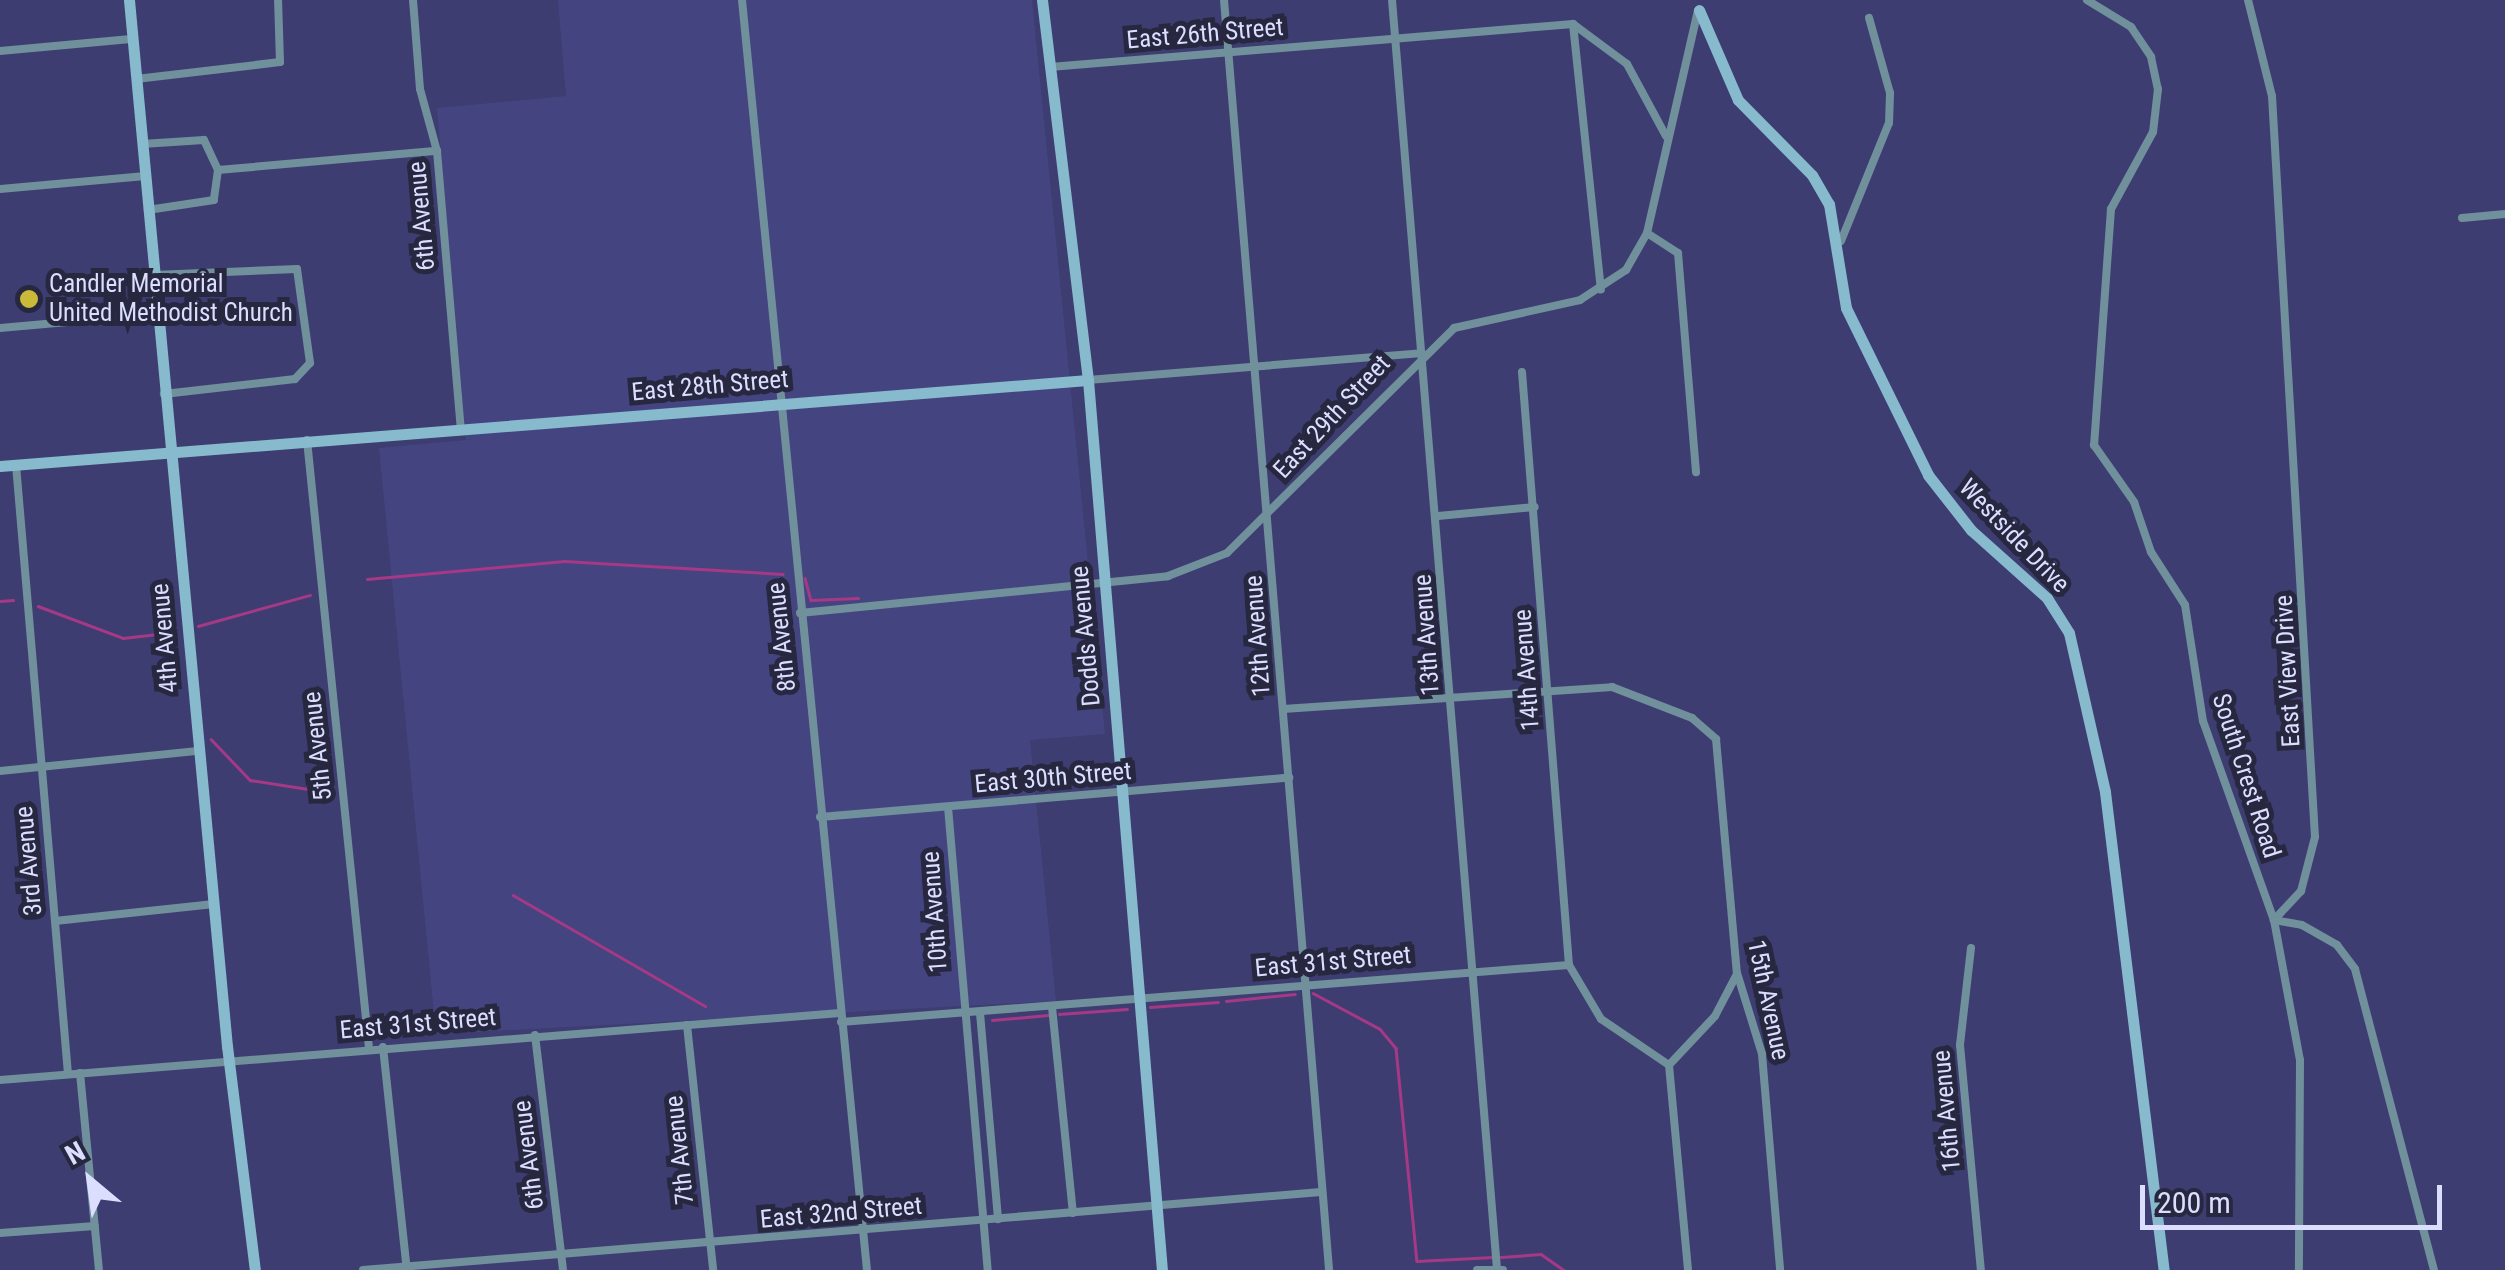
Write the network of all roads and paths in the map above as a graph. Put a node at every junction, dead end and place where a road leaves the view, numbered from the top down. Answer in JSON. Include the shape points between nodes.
{"nodes":[{"id":1,"x":129,"y":0,"type":"edge"},
{"id":2,"x":278,"y":0,"type":"edge"},
{"id":3,"x":413,"y":0,"type":"edge"},
{"id":4,"x":742,"y":0,"type":"edge"},
{"id":5,"x":1042,"y":0,"type":"edge"},
{"id":6,"x":1224,"y":0,"type":"edge"},
{"id":7,"x":1392,"y":0,"type":"edge"},
{"id":8,"x":2088,"y":0,"type":"edge"},
{"id":9,"x":2248,"y":0,"type":"edge"},
{"id":10,"x":1702,"y":3,"type":"edge"},
{"id":11,"x":1869,"y":18,"type":"dead end"},
{"id":12,"x":1573,"y":24,"type":"junction"},
{"id":13,"x":1395,"y":36,"type":"junction"},
{"id":14,"x":133,"y":39,"type":"junction"},
{"id":15,"x":0,"y":51,"type":"edge"},
{"id":16,"x":1229,"y":52,"type":"junction"},
{"id":17,"x":1050,"y":68,"type":"junction"},
{"id":18,"x":136,"y":79,"type":"junction"},
{"id":19,"x":1667,"y":136,"type":"junction"},
{"id":20,"x":142,"y":144,"type":"junction"},
{"id":21,"x":436,"y":151,"type":"junction"},
{"id":22,"x":218,"y":170,"type":"junction"},
{"id":23,"x":145,"y":176,"type":"junction"},
{"id":24,"x":0,"y":189,"type":"edge"},
{"id":25,"x":148,"y":210,"type":"junction"},
{"id":26,"x":2505,"y":214,"type":"edge"},
{"id":27,"x":2462,"y":218,"type":"dead end"},
{"id":28,"x":1647,"y":233,"type":"junction"},
{"id":29,"x":1841,"y":241,"type":"junction"},
{"id":30,"x":154,"y":275,"type":"junction"},
{"id":31,"x":1602,"y":290,"type":"junction"},
{"id":32,"x":157,"y":314,"type":"junction"},
{"id":33,"x":0,"y":328,"type":"edge"},
{"id":34,"x":1424,"y":353,"type":"junction"},
{"id":35,"x":1256,"y":366,"type":"junction"},
{"id":36,"x":1522,"y":372,"type":"dead end"},
{"id":37,"x":1088,"y":380,"type":"junction"},
{"id":38,"x":164,"y":394,"type":"junction"},
{"id":39,"x":779,"y":403,"type":"junction"},
{"id":40,"x":462,"y":429,"type":"junction"},
{"id":41,"x":307,"y":440,"type":"junction"},
{"id":42,"x":170,"y":452,"type":"junction"},
{"id":43,"x":16,"y":464,"type":"junction"},
{"id":44,"x":0,"y":466,"type":"edge"},
{"id":45,"x":1696,"y":472,"type":"dead end"},
{"id":46,"x":1535,"y":506,"type":"junction"},
{"id":47,"x":1270,"y":516,"type":"junction"},
{"id":48,"x":1438,"y":516,"type":"junction"},
{"id":49,"x":1104,"y":585,"type":"junction"},
{"id":50,"x":800,"y":612,"type":"junction"},
{"id":51,"x":1549,"y":687,"type":"junction"},
{"id":52,"x":1452,"y":695,"type":"junction"},
{"id":53,"x":1283,"y":710,"type":"junction"},
{"id":54,"x":198,"y":751,"type":"junction"},
{"id":55,"x":41,"y":767,"type":"junction"},
{"id":56,"x":0,"y":770,"type":"edge"},
{"id":57,"x":1290,"y":778,"type":"junction"},
{"id":58,"x":1122,"y":792,"type":"junction"},
{"id":59,"x":948,"y":807,"type":"junction"},
{"id":60,"x":820,"y":817,"type":"junction"},
{"id":61,"x":214,"y":904,"type":"junction"},
{"id":62,"x":55,"y":920,"type":"junction"},
{"id":63,"x":2274,"y":920,"type":"junction"},
{"id":64,"x":1970,"y":948,"type":"dead end"},
{"id":65,"x":1569,"y":965,"type":"junction"},
{"id":66,"x":1473,"y":970,"type":"junction"},
{"id":67,"x":1737,"y":973,"type":"junction"},
{"id":68,"x":1306,"y":985,"type":"junction"},
{"id":69,"x":1139,"y":998,"type":"junction"},
{"id":70,"x":1052,"y":1006,"type":"junction"},
{"id":71,"x":980,"y":1013,"type":"junction"},
{"id":72,"x":962,"y":1014,"type":"junction"},
{"id":73,"x":840,"y":1018,"type":"junction"},
{"id":74,"x":687,"y":1026,"type":"junction"},
{"id":75,"x":535,"y":1034,"type":"junction"},
{"id":76,"x":383,"y":1047,"type":"junction"},
{"id":77,"x":369,"y":1048,"type":"junction"},
{"id":78,"x":231,"y":1059,"type":"junction"},
{"id":79,"x":1669,"y":1065,"type":"junction"},
{"id":80,"x":80,"y":1072,"type":"junction"},
{"id":81,"x":68,"y":1074,"type":"junction"},
{"id":82,"x":0,"y":1080,"type":"edge"},
{"id":83,"x":1322,"y":1192,"type":"junction"},
{"id":84,"x":1157,"y":1207,"type":"junction"},
{"id":85,"x":1072,"y":1213,"type":"junction"},
{"id":86,"x":998,"y":1219,"type":"junction"},
{"id":87,"x":984,"y":1220,"type":"junction"},
{"id":88,"x":96,"y":1226,"type":"junction"},
{"id":89,"x":863,"y":1231,"type":"junction"},
{"id":90,"x":0,"y":1234,"type":"edge"},
{"id":91,"x":710,"y":1244,"type":"junction"},
{"id":92,"x":561,"y":1254,"type":"junction"},
{"id":93,"x":407,"y":1268,"type":"edge"},
{"id":94,"x":1500,"y":1269,"type":"edge"},
{"id":95,"x":99,"y":1270,"type":"edge"},
{"id":96,"x":256,"y":1270,"type":"edge"},
{"id":97,"x":364,"y":1270,"type":"edge"},
{"id":98,"x":562,"y":1270,"type":"edge"},
{"id":99,"x":713,"y":1270,"type":"edge"},
{"id":100,"x":866,"y":1270,"type":"edge"},
{"id":101,"x":988,"y":1270,"type":"edge"},
{"id":102,"x":1162,"y":1270,"type":"edge"},
{"id":103,"x":1330,"y":1270,"type":"edge"},
{"id":104,"x":1477,"y":1270,"type":"edge"},
{"id":105,"x":1688,"y":1270,"type":"edge"},
{"id":106,"x":1780,"y":1270,"type":"edge"},
{"id":107,"x":1981,"y":1270,"type":"edge"},
{"id":108,"x":2164,"y":1270,"type":"edge"},
{"id":109,"x":2299,"y":1270,"type":"edge"},
{"id":110,"x":2434,"y":1270,"type":"edge"}],
"edges":[{"from":1,"to":14,"type":"street","name":"4th Avenue"},
{"from":2,"to":18,"type":"street","via":[[280,62]]},
{"from":3,"to":21,"type":"street","name":"6th Avenue","via":[[420,89]]},
{"from":4,"to":39,"type":"street","name":"8th Avenue"},
{"from":5,"to":17,"type":"street","name":"Dodds Avenue"},
{"from":6,"to":16,"type":"street","name":"12th Avenue"},
{"from":7,"to":13,"type":"street","name":"13th Avenue"},
{"from":8,"to":63,"type":"street","name":"South Crest Road","via":[[2131,27],[2151,57],[2158,89],[2153,132],[2111,209],[2094,444],[2123,482],[2151,552],[2185,604],[2203,721]]},
{"from":9,"to":63,"type":"street","name":"East View Drive","via":[[2272,96],[2315,837],[2301,891]]},
{"from":10,"to":19,"type":"street"},
{"from":10,"to":29,"type":"street","name":"Westside Drive","via":[[1738,100],[1812,175]]},
{"from":11,"to":29,"type":"street","via":[[1890,93],[1889,123]]},
{"from":12,"to":13,"type":"street","name":"East 26th Street"},
{"from":12,"to":19,"type":"street","via":[[1627,64]]},
{"from":12,"to":31,"type":"street"},
{"from":13,"to":16,"type":"street","name":"East 26th Street"},
{"from":13,"to":34,"type":"street","name":"13th Avenue"},
{"from":14,"to":15,"type":"street"},
{"from":14,"to":18,"type":"street","name":"4th Avenue"},
{"from":16,"to":17,"type":"street","name":"East 26th Street"},
{"from":16,"to":35,"type":"street","name":"12th Avenue"},
{"from":17,"to":37,"type":"street","name":"Dodds Avenue"},
{"from":18,"to":20,"type":"street","name":"4th Avenue"},
{"from":19,"to":28,"type":"street"},
{"from":20,"to":22,"type":"street","via":[[193,138],[212,145]]},
{"from":20,"to":23,"type":"street","name":"4th Avenue"},
{"from":21,"to":22,"type":"street"},
{"from":21,"to":40,"type":"street","name":"6th Avenue"},
{"from":22,"to":25,"type":"street","via":[[214,200]]},
{"from":23,"to":24,"type":"street"},
{"from":23,"to":25,"type":"street","name":"4th Avenue"},
{"from":25,"to":30,"type":"street","name":"4th Avenue"},
{"from":26,"to":27,"type":"street"},
{"from":28,"to":31,"type":"street","via":[[1626,270]]},
{"from":28,"to":45,"type":"street","via":[[1678,253]]},
{"from":29,"to":108,"type":"street","name":"Westside Drive","via":[[1846,308],[1928,476],[1972,530],[2047,598],[2074,648],[2104,792]]},
{"from":30,"to":32,"type":"street","name":"4th Avenue"},
{"from":30,"to":38,"type":"street","via":[[297,270],[308,346],[306,373],[296,379]]},
{"from":31,"to":34,"type":"street","name":"East 29th Street","via":[[1487,315]]},
{"from":32,"to":33,"type":"street"},
{"from":32,"to":38,"type":"street","name":"4th Avenue"},
{"from":34,"to":35,"type":"street","name":"East 28th Street"},
{"from":34,"to":47,"type":"street","name":"East 29th Street"},
{"from":34,"to":48,"type":"street","name":"13th Avenue"},
{"from":35,"to":37,"type":"street","name":"East 28th Street"},
{"from":35,"to":47,"type":"street","name":"12th Avenue"},
{"from":36,"to":46,"type":"street","name":"14th Avenue"},
{"from":37,"to":39,"type":"street","name":"East 28th Street"},
{"from":37,"to":49,"type":"street","name":"Dodds Avenue"},
{"from":38,"to":42,"type":"street","name":"4th Avenue"},
{"from":39,"to":40,"type":"street","name":"East 28th Street"},
{"from":39,"to":50,"type":"street","name":"8th Avenue"},
{"from":40,"to":41,"type":"street","name":"East 28th Street"},
{"from":41,"to":42,"type":"street","name":"East 28th Street"},
{"from":41,"to":77,"type":"street","name":"5th Avenue"},
{"from":42,"to":43,"type":"street","name":"East 28th Street"},
{"from":42,"to":54,"type":"street","name":"4th Avenue"},
{"from":43,"to":44,"type":"street","name":"East 28th Street"},
{"from":43,"to":55,"type":"street","name":"3rd Avenue"},
{"from":46,"to":48,"type":"street"},
{"from":46,"to":51,"type":"street","name":"14th Avenue"},
{"from":47,"to":49,"type":"street","name":"East 29th Street","via":[[1200,568]]},
{"from":47,"to":53,"type":"street","name":"12th Avenue"},
{"from":48,"to":52,"type":"street","name":"13th Avenue"},
{"from":49,"to":50,"type":"street","name":"East 29th Street"},
{"from":49,"to":58,"type":"street","name":"Dodds Avenue"},
{"from":50,"to":60,"type":"street","name":"8th Avenue"},
{"from":51,"to":52,"type":"street"},
{"from":51,"to":65,"type":"street","name":"14th Avenue"},
{"from":51,"to":67,"type":"street","name":"15th Avenue","via":[[1612,686],[1692,718],[1716,738]]},
{"from":52,"to":53,"type":"street"},
{"from":52,"to":66,"type":"street","name":"13th Avenue"},
{"from":53,"to":57,"type":"street","name":"12th Avenue"},
{"from":54,"to":55,"type":"street"},
{"from":54,"to":61,"type":"street","name":"4th Avenue"},
{"from":55,"to":56,"type":"street"},
{"from":55,"to":62,"type":"street","name":"3rd Avenue"},
{"from":57,"to":58,"type":"street","name":"East 30th Street"},
{"from":57,"to":68,"type":"street","name":"12th Avenue"},
{"from":58,"to":59,"type":"street","name":"East 30th Street"},
{"from":58,"to":69,"type":"street","name":"Dodds Avenue"},
{"from":59,"to":60,"type":"street","name":"East 30th Street"},
{"from":59,"to":72,"type":"street","name":"10th Avenue"},
{"from":60,"to":73,"type":"street","name":"8th Avenue"},
{"from":61,"to":62,"type":"street"},
{"from":61,"to":78,"type":"street","name":"4th Avenue"},
{"from":62,"to":81,"type":"street","name":"3rd Avenue"},
{"from":63,"to":109,"type":"street","name":"South Crest Road","via":[[2300,1060]]},
{"from":63,"to":110,"type":"street","via":[[2302,925],[2337,945],[2356,969]]},
{"from":64,"to":107,"type":"street","name":"16th Avenue","via":[[1960,1046]]},
{"from":65,"to":66,"type":"street","name":"East 31st Street"},
{"from":65,"to":79,"type":"street","via":[[1601,1019]]},
{"from":66,"to":68,"type":"street","name":"East 31st Street"},
{"from":66,"to":94,"type":"street","name":"13th Avenue"},
{"from":67,"to":79,"type":"street","via":[[1716,1016]]},
{"from":67,"to":106,"type":"street","name":"15th Avenue","via":[[1762,1054]]},
{"from":68,"to":69,"type":"street","name":"East 31st Street"},
{"from":68,"to":83,"type":"street","name":"12th Avenue"},
{"from":69,"to":70,"type":"street","name":"East 31st Street"},
{"from":69,"to":84,"type":"street","name":"Dodds Avenue"},
{"from":70,"to":71,"type":"street","name":"East 31st Street"},
{"from":70,"to":85,"type":"street"},
{"from":71,"to":72,"type":"street","name":"East 31st Street"},
{"from":71,"to":86,"type":"street"},
{"from":72,"to":73,"type":"street","name":"East 31st Street"},
{"from":72,"to":87,"type":"street","name":"10th Avenue"},
{"from":73,"to":74,"type":"street","name":"East 31st Street"},
{"from":73,"to":89,"type":"street","name":"8th Avenue"},
{"from":74,"to":75,"type":"street","name":"East 31st Street"},
{"from":74,"to":91,"type":"street","name":"7th Avenue"},
{"from":75,"to":76,"type":"street","name":"East 31st Street"},
{"from":75,"to":92,"type":"street","name":"6th Avenue"},
{"from":76,"to":77,"type":"street","name":"East 31st Street"},
{"from":76,"to":93,"type":"street"},
{"from":77,"to":78,"type":"street","name":"East 31st Street"},
{"from":78,"to":80,"type":"street","name":"East 31st Street"},
{"from":78,"to":96,"type":"street","name":"4th Avenue"},
{"from":79,"to":105,"type":"street"},
{"from":80,"to":81,"type":"street","name":"East 31st Street"},
{"from":80,"to":88,"type":"street"},
{"from":81,"to":82,"type":"street","name":"East 31st Street"},
{"from":83,"to":84,"type":"street","name":"East 32nd Street"},
{"from":83,"to":103,"type":"street","name":"12th Avenue"},
{"from":84,"to":85,"type":"street","name":"East 32nd Street"},
{"from":84,"to":102,"type":"street","name":"Dodds Avenue"},
{"from":85,"to":86,"type":"street","name":"East 32nd Street"},
{"from":86,"to":87,"type":"street","name":"East 32nd Street"},
{"from":87,"to":89,"type":"street","name":"East 32nd Street"},
{"from":87,"to":101,"type":"street"},
{"from":88,"to":90,"type":"street"},
{"from":88,"to":95,"type":"street"},
{"from":89,"to":91,"type":"street","name":"East 32nd Street"},
{"from":89,"to":100,"type":"street","name":"8th Avenue"},
{"from":91,"to":92,"type":"street","name":"East 32nd Street"},
{"from":91,"to":99,"type":"street","name":"7th Avenue"},
{"from":92,"to":93,"type":"street","name":"East 32nd Street"},
{"from":92,"to":98,"type":"street","name":"6th Avenue"},
{"from":93,"to":97,"type":"street","name":"East 32nd Street"},
{"from":94,"to":104,"type":"street"}]}
